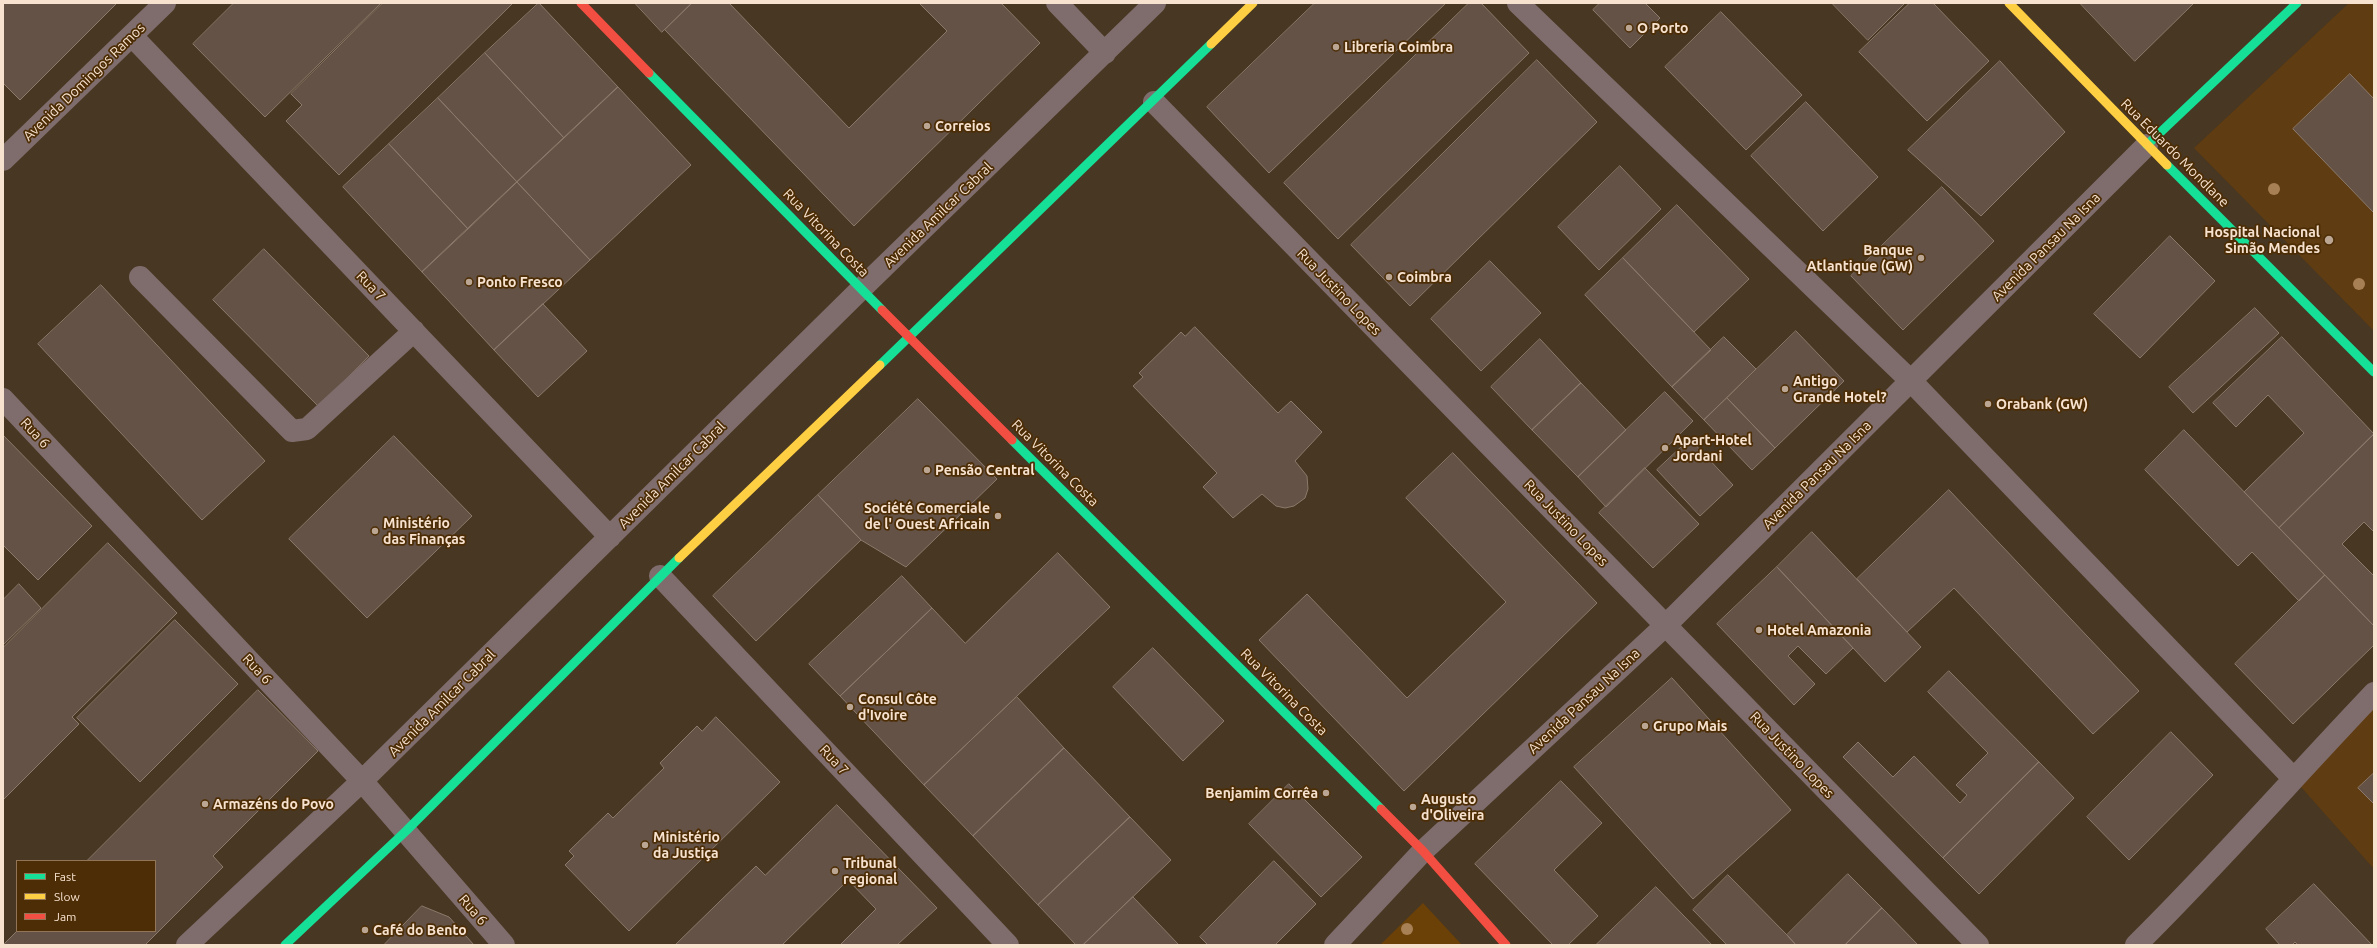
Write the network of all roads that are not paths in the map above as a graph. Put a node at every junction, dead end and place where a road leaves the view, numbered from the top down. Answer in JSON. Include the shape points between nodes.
{"nodes":[{"id":1,"x":165,"y":3,"type":"edge"},
{"id":2,"x":581,"y":3,"type":"edge"},
{"id":3,"x":1057,"y":3,"type":"edge"},
{"id":4,"x":1155,"y":3,"type":"edge"},
{"id":5,"x":1253,"y":3,"type":"edge"},
{"id":6,"x":1518,"y":3,"type":"edge"},
{"id":7,"x":2010,"y":3,"type":"edge"},
{"id":8,"x":2296,"y":3,"type":"edge"},
{"id":9,"x":132,"y":36,"type":"junction"},
{"id":10,"x":1105,"y":53,"type":"junction"},
{"id":11,"x":1154,"y":102,"type":"junction"},
{"id":12,"x":2147,"y":145,"type":"junction"},
{"id":13,"x":3,"y":160,"type":"edge"},
{"id":14,"x":140,"y":277,"type":"dead end"},
{"id":15,"x":861,"y":289,"type":"junction"},
{"id":16,"x":414,"y":331,"type":"junction"},
{"id":17,"x":910,"y":338,"type":"junction"},
{"id":18,"x":2374,"y":372,"type":"edge"},
{"id":19,"x":1912,"y":382,"type":"junction"},
{"id":20,"x":3,"y":399,"type":"edge"},
{"id":21,"x":610,"y":536,"type":"junction"},
{"id":22,"x":660,"y":576,"type":"junction"},
{"id":23,"x":1666,"y":625,"type":"junction"},
{"id":24,"x":2374,"y":693,"type":"edge"},
{"id":25,"x":2293,"y":778,"type":"junction"},
{"id":26,"x":362,"y":781,"type":"junction"},
{"id":27,"x":406,"y":831,"type":"junction"},
{"id":28,"x":1423,"y":851,"type":"junction"},
{"id":29,"x":186,"y":945,"type":"edge"},
{"id":30,"x":285,"y":945,"type":"edge"},
{"id":31,"x":504,"y":945,"type":"edge"},
{"id":32,"x":1008,"y":945,"type":"edge"},
{"id":33,"x":1335,"y":945,"type":"edge"},
{"id":34,"x":1506,"y":945,"type":"edge"},
{"id":35,"x":1978,"y":945,"type":"edge"},
{"id":36,"x":2136,"y":945,"type":"edge"}],
"edges":[{"from":1,"to":9,"type":"street","name":"Avenida Domingos Ramos"},
{"from":2,"to":15,"type":"street","name":"Rua Vitorina Costa"},
{"from":3,"to":10,"type":"street"},
{"from":4,"to":10,"type":"street","name":"Avenida Amilcar Cabral"},
{"from":5,"to":11,"type":"street"},
{"from":6,"to":19,"type":"street"},
{"from":7,"to":12,"type":"street","name":"Rua Eduardo Mondlane"},
{"from":8,"to":12,"type":"street","name":"Avenida Pansau Na Isna"},
{"from":9,"to":13,"type":"street","name":"Avenida Domingos Ramos"},
{"from":9,"to":16,"type":"street","name":"Rua 7"},
{"from":10,"to":15,"type":"street","name":"Avenida Amilcar Cabral"},
{"from":11,"to":17,"type":"street"},
{"from":11,"to":23,"type":"street","name":"Rua Justino Lopes"},
{"from":12,"to":18,"type":"street","name":"Rua Eduardo Mondlane"},
{"from":12,"to":19,"type":"street","name":"Avenida Pansau Na Isna"},
{"from":14,"to":16,"type":"street","via":[[292,431],[307,429]]},
{"from":15,"to":17,"type":"street","name":"Rua Vitorina Costa"},
{"from":15,"to":21,"type":"street","name":"Avenida Amilcar Cabral"},
{"from":16,"to":21,"type":"street","name":"Rua 7"},
{"from":17,"to":22,"type":"street"},
{"from":17,"to":28,"type":"street","name":"Rua Vitorina Costa"},
{"from":19,"to":23,"type":"street","name":"Avenida Pansau Na Isna"},
{"from":19,"to":25,"type":"street"},
{"from":20,"to":26,"type":"street","name":"Rua 6"},
{"from":21,"to":26,"type":"street","name":"Avenida Amilcar Cabral"},
{"from":22,"to":27,"type":"street"},
{"from":22,"to":32,"type":"street","name":"Rua 7"},
{"from":23,"to":28,"type":"street","name":"Avenida Pansau Na Isna"},
{"from":23,"to":35,"type":"street","name":"Rua Justino Lopes"},
{"from":24,"to":25,"type":"street"},
{"from":25,"to":36,"type":"street","via":[[2180,902]]},
{"from":26,"to":27,"type":"street","name":"Rua 6"},
{"from":26,"to":29,"type":"street","name":"Avenida Amilcar Cabral"},
{"from":27,"to":30,"type":"street"},
{"from":27,"to":31,"type":"street","name":"Rua 6"},
{"from":28,"to":33,"type":"street","name":"Avenida Pansau Na Isna"},
{"from":28,"to":34,"type":"street","name":"Rua Vitorina Costa"}]}
